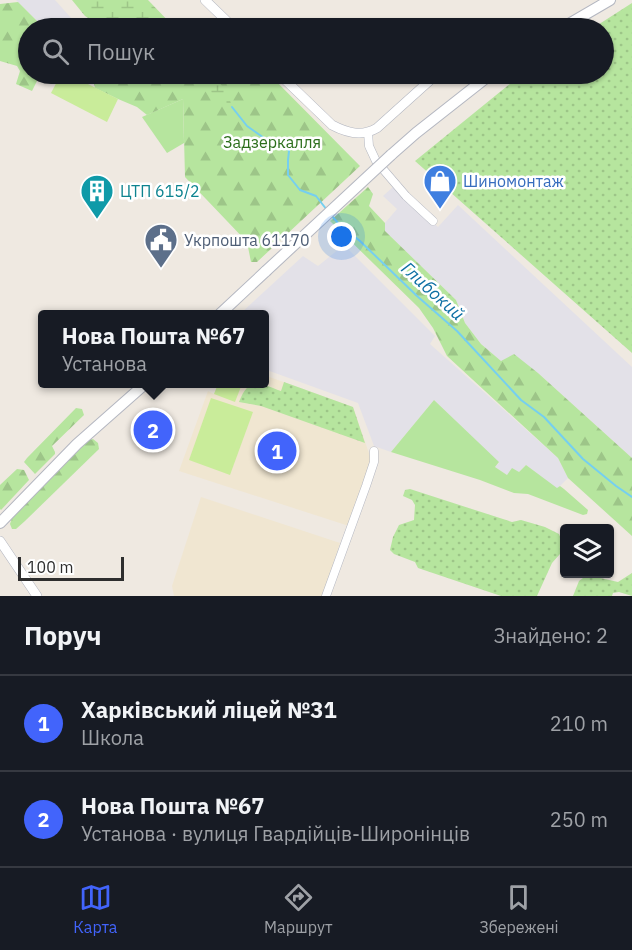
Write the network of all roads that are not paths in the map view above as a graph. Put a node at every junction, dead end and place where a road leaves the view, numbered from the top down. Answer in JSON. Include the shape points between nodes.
{"nodes":[{"id":1,"x":205,"y":0,"type":"edge"},
{"id":2,"x":610,"y":0,"type":"edge"},
{"id":3,"x":224,"y":18,"type":"edge"},
{"id":4,"x":579,"y":18,"type":"edge"},
{"id":5,"x":289,"y":84,"type":"edge"},
{"id":6,"x":426,"y":84,"type":"edge"},
{"id":7,"x":478,"y":84,"type":"edge"},
{"id":8,"x":368,"y":132,"type":"junction"},
{"id":9,"x":433,"y":221,"type":"dead end"},
{"id":10,"x":225,"y":310,"type":"edge"},
{"id":11,"x":141,"y":388,"type":"edge"},
{"id":12,"x":374,"y":451,"type":"dead end"},
{"id":13,"x":0,"y":523,"type":"edge"},
{"id":14,"x":0,"y":541,"type":"edge"},
{"id":15,"x":37,"y":596,"type":"edge"},
{"id":16,"x":326,"y":596,"type":"edge"}],
"edges":[{"from":1,"to":3,"type":"street"},
{"from":2,"to":4,"type":"main road"},
{"from":5,"to":8,"type":"street","via":[[332,125],[358,134]]},
{"from":6,"to":8,"type":"street"},
{"from":7,"to":10,"type":"main road","bridge":true,"via":[[391,154]]},
{"from":8,"to":9,"type":"street","via":[[376,161]]},
{"from":11,"to":13,"type":"main road"},
{"from":12,"to":16,"type":"street","via":[[374,462]]},
{"from":14,"to":15,"type":"street"}]}
